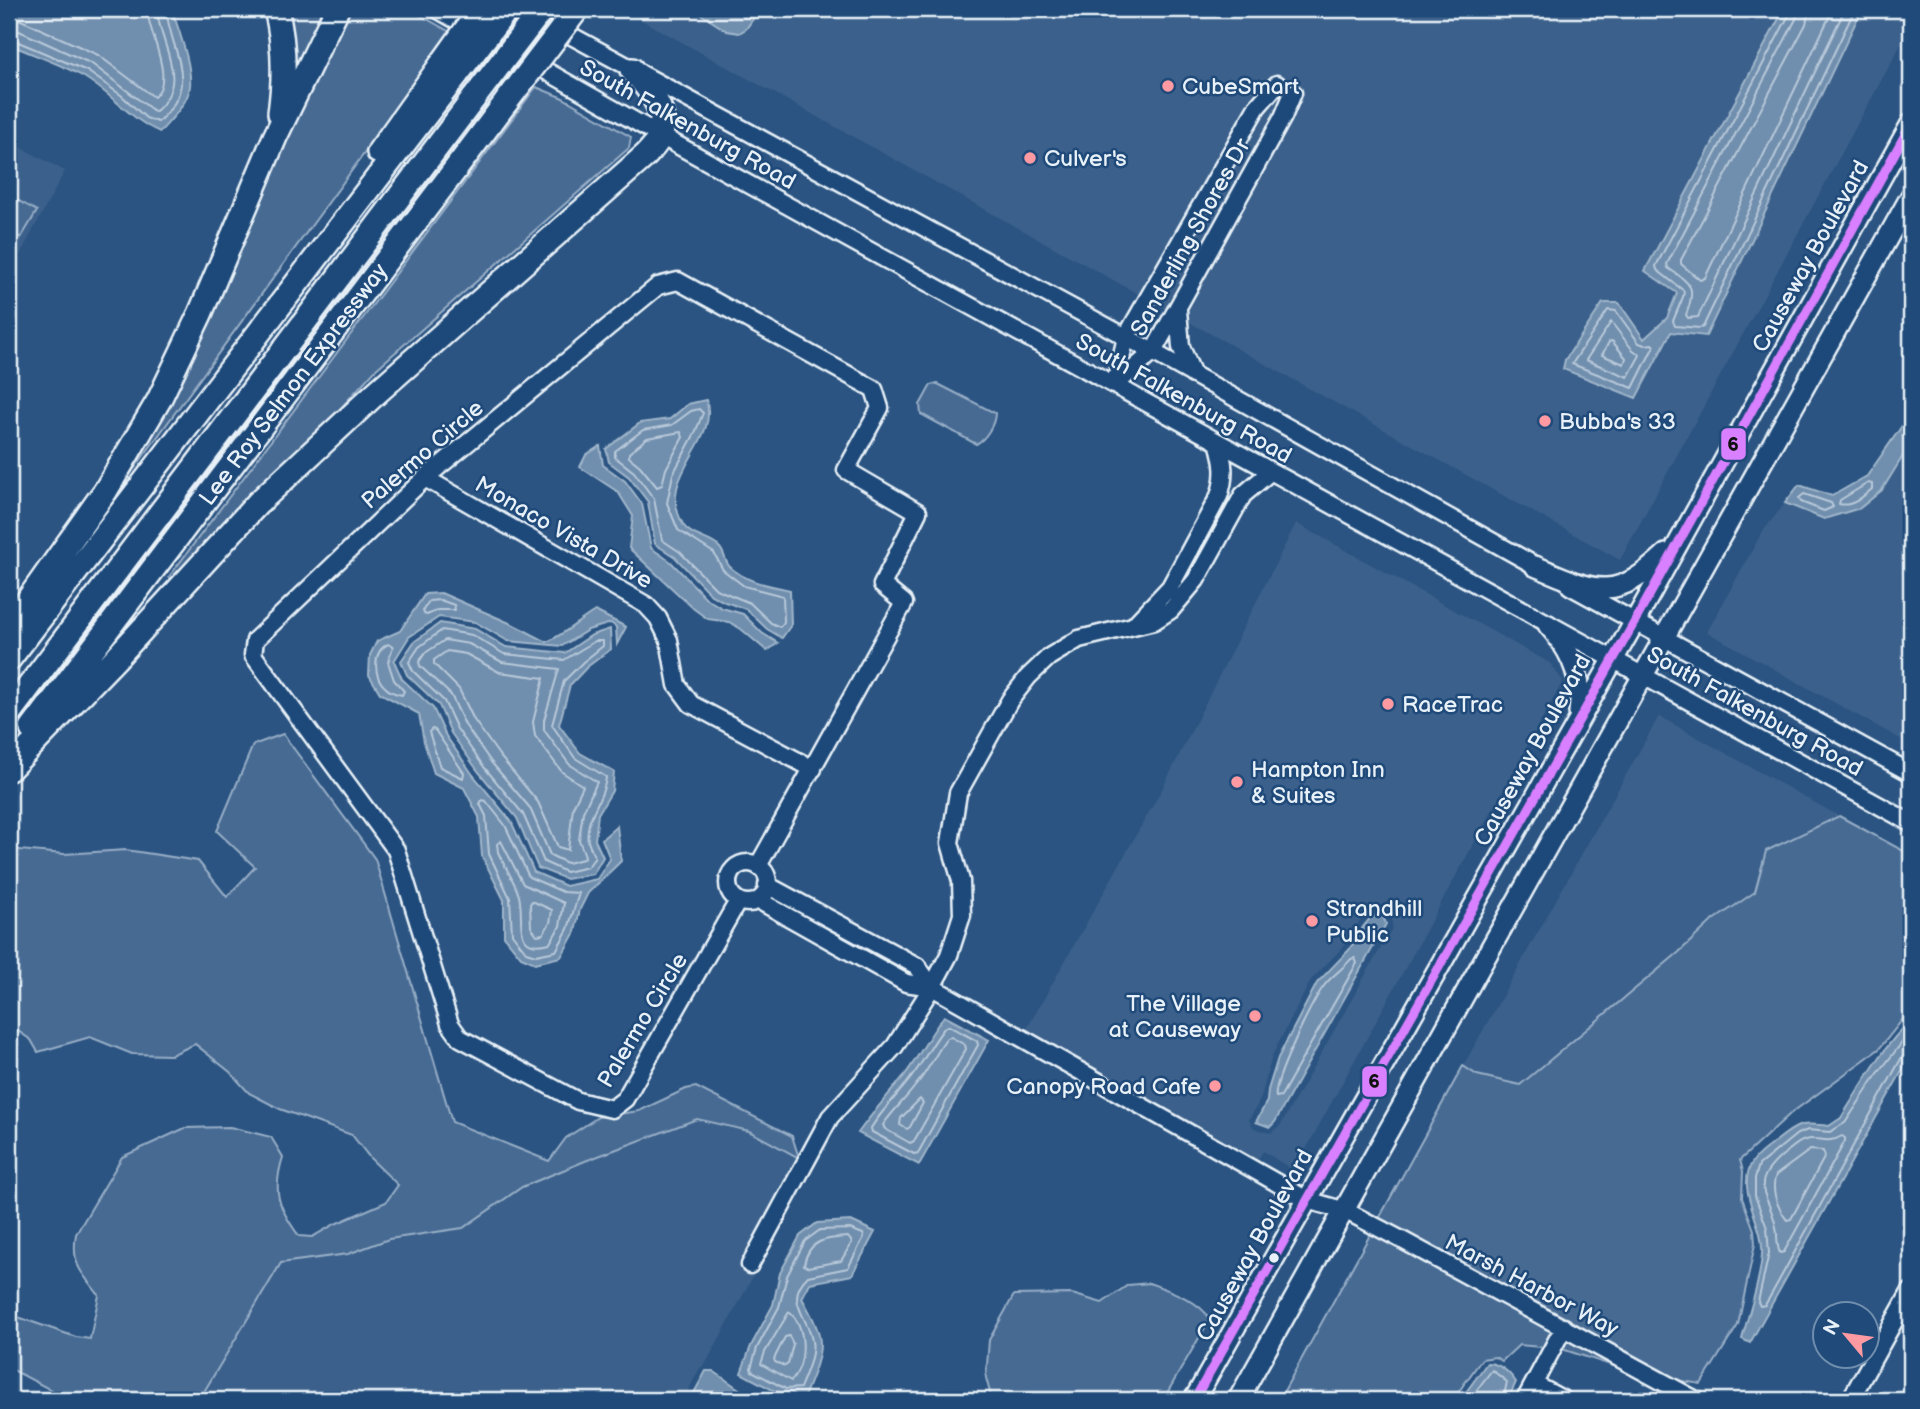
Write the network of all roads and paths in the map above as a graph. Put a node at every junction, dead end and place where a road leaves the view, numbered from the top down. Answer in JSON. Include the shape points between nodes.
{"nodes":[{"id":1,"x":276,"y":9,"type":"edge"},
{"id":2,"x":337,"y":9,"type":"edge"},
{"id":3,"x":437,"y":9,"type":"edge"},
{"id":4,"x":481,"y":9,"type":"edge"},
{"id":5,"x":506,"y":9,"type":"edge"},
{"id":6,"x":522,"y":9,"type":"edge"},
{"id":7,"x":527,"y":9,"type":"edge"},
{"id":8,"x":542,"y":9,"type":"edge"},
{"id":9,"x":577,"y":9,"type":"edge"},
{"id":10,"x":632,"y":70,"type":"junction"},
{"id":11,"x":461,"y":80,"type":"junction"},
{"id":12,"x":1277,"y":84,"type":"dead end"},
{"id":13,"x":1293,"y":93,"type":"dead end"},
{"id":14,"x":1911,"y":124,"type":"edge"},
{"id":15,"x":661,"y":136,"type":"junction"},
{"id":16,"x":275,"y":137,"type":"junction"},
{"id":17,"x":1911,"y":197,"type":"edge"},
{"id":18,"x":1178,"y":307,"type":"junction"},
{"id":19,"x":1126,"y":337,"type":"junction"},
{"id":20,"x":1153,"y":352,"type":"junction"},
{"id":21,"x":1194,"y":374,"type":"junction"},
{"id":22,"x":1115,"y":385,"type":"junction"},
{"id":23,"x":1217,"y":442,"type":"junction"},
{"id":24,"x":1270,"y":472,"type":"junction"},
{"id":25,"x":425,"y":478,"type":"junction"},
{"id":26,"x":1681,"y":538,"type":"junction"},
{"id":27,"x":1535,"y":566,"type":"junction"},
{"id":28,"x":1634,"y":622,"type":"junction"},
{"id":29,"x":1548,"y":625,"type":"junction"},
{"id":30,"x":9,"y":627,"type":"edge"},
{"id":31,"x":1131,"y":628,"type":"junction"},
{"id":32,"x":1665,"y":639,"type":"junction"},
{"id":33,"x":9,"y":659,"type":"edge"},
{"id":34,"x":1611,"y":659,"type":"junction"},
{"id":35,"x":1644,"y":676,"type":"junction"},
{"id":36,"x":9,"y":713,"type":"edge"},
{"id":37,"x":1578,"y":718,"type":"junction"},
{"id":38,"x":9,"y":759,"type":"edge"},
{"id":39,"x":9,"y":769,"type":"edge"},
{"id":40,"x":813,"y":769,"type":"junction"},
{"id":41,"x":1911,"y":774,"type":"edge"},
{"id":42,"x":1911,"y":823,"type":"edge"},
{"id":43,"x":758,"y":866,"type":"junction"},
{"id":44,"x":767,"y":885,"type":"junction"},
{"id":45,"x":758,"y":900,"type":"junction"},
{"id":46,"x":738,"y":901,"type":"junction"},
{"id":47,"x":932,"y":987,"type":"junction"},
{"id":48,"x":1307,"y":1200,"type":"junction"},
{"id":49,"x":1346,"y":1211,"type":"junction"},
{"id":50,"x":750,"y":1265,"type":"dead end"},
{"id":51,"x":1911,"y":1291,"type":"edge"},
{"id":52,"x":1564,"y":1327,"type":"junction"},
{"id":53,"x":1534,"y":1384,"type":"junction"},
{"id":54,"x":1194,"y":1400,"type":"edge"},
{"id":55,"x":1238,"y":1400,"type":"edge"},
{"id":56,"x":1525,"y":1400,"type":"edge"},
{"id":57,"x":1564,"y":1400,"type":"edge"},
{"id":58,"x":1696,"y":1400,"type":"edge"},
{"id":59,"x":1850,"y":1400,"type":"edge"}],
"edges":[{"from":1,"to":16,"type":"highway","via":[[285,63]]},
{"from":2,"to":16,"type":"highway"},
{"from":3,"to":15,"type":"street","name":"South Falkenburg Road"},
{"from":4,"to":11,"type":"highway","bridge":true},
{"from":5,"to":11,"type":"highway","bridge":true},
{"from":6,"to":10,"type":"street","name":"South Falkenburg Road"},
{"from":7,"to":11,"type":"highway"},
{"from":8,"to":11,"type":"highway","bridge":true},
{"from":9,"to":38,"type":"highway","name":"Lee Roy Selmon Expressway","bridge":true},
{"from":10,"to":15,"type":"highway","via":[[657,104]]},
{"from":10,"to":19,"type":"street","name":"South Falkenburg Road"},
{"from":11,"to":33,"type":"highway","via":[[261,330]]},
{"from":11,"to":36,"type":"highway","via":[[366,243]]},
{"from":12,"to":19,"type":"street","name":"Sanderling Shores Dr","via":[[1257,107]]},
{"from":13,"to":18,"type":"street","name":"Sanderling Shores Dr"},
{"from":14,"to":26,"type":"main road","name":"Causeway Boulevard"},
{"from":15,"to":22,"type":"street","name":"South Falkenburg Road"},
{"from":15,"to":39,"type":"highway","via":[[637,163],[258,502]]},
{"from":16,"to":30,"type":"highway","via":[[159,400],[106,489]]},
{"from":17,"to":32,"type":"main road"},
{"from":18,"to":20,"type":"street","name":"Sanderling Shores Dr"},
{"from":18,"to":21,"type":"street","via":[[1181,346]]},
{"from":19,"to":20,"type":"street","name":"South Falkenburg Road"},
{"from":19,"to":22,"type":"street","name":"Sanderling Shores Dr"},
{"from":20,"to":21,"type":"street","name":"South Falkenburg Road"},
{"from":20,"to":22,"type":"street","name":"Sanderling Shores Dr"},
{"from":21,"to":27,"type":"street","name":"South Falkenburg Road"},
{"from":22,"to":23,"type":"street","name":"South Falkenburg Road"},
{"from":23,"to":24,"type":"street","name":"South Falkenburg Road"},
{"from":23,"to":31,"type":"street","via":[[1224,465],[1219,496],[1170,587]]},
{"from":24,"to":29,"type":"street","name":"South Falkenburg Road"},
{"from":24,"to":31,"type":"street","via":[[1243,495],[1185,596],[1154,621]]},
{"from":25,"to":40,"type":"street","name":"Monaco Vista Drive","via":[[646,605],[669,640],[677,685],[691,704]]},
{"from":25,"to":40,"type":"street","name":"Palermo Circle","via":[[658,286],[678,281],[874,389],[880,408],[846,470],[918,512],[882,585],[904,603]]},
{"from":25,"to":46,"type":"street","name":"Palermo Circle","via":[[256,640],[253,655],[396,850],[450,1024],[460,1038],[578,1101],[612,1110],[625,1099]]},
{"from":26,"to":27,"type":"main road","via":[[1637,579],[1614,588],[1581,585]]},
{"from":26,"to":28,"type":"main road","name":"Causeway Boulevard"},
{"from":27,"to":28,"type":"street","name":"South Falkenburg Road"},
{"from":28,"to":32,"type":"street","name":"South Falkenburg Road"},
{"from":28,"to":34,"type":"main road","name":"Causeway Boulevard"},
{"from":29,"to":34,"type":"street","name":"South Falkenburg Road"},
{"from":29,"to":37,"type":"main road","via":[[1576,671]]},
{"from":31,"to":47,"type":"street","via":[[1079,639],[1035,670],[1010,700],[958,793],[950,843],[961,881],[962,915]]},
{"from":32,"to":35,"type":"main road"},
{"from":32,"to":41,"type":"street","name":"South Falkenburg Road"},
{"from":34,"to":35,"type":"street","name":"South Falkenburg Road"},
{"from":34,"to":37,"type":"main road","name":"Causeway Boulevard"},
{"from":35,"to":42,"type":"street","name":"South Falkenburg Road"},
{"from":35,"to":49,"type":"main road"},
{"from":37,"to":48,"type":"main road","name":"Causeway Boulevard"},
{"from":40,"to":43,"type":"street","name":"Palermo Circle"},
{"from":43,"to":44,"type":"street"},
{"from":43,"to":46,"type":"street","via":[[738,866],[729,876],[729,890]]},
{"from":44,"to":45,"type":"street"},
{"from":44,"to":47,"type":"street","via":[[917,966]]},
{"from":45,"to":46,"type":"street"},
{"from":45,"to":47,"type":"street","via":[[906,983]]},
{"from":47,"to":48,"type":"street","name":"Marsh Harbor Way"},
{"from":47,"to":50,"type":"street","via":[[895,1046],[830,1117]]},
{"from":48,"to":49,"type":"street","name":"Marsh Harbor Way"},
{"from":48,"to":54,"type":"main road","name":"Causeway Boulevard"},
{"from":49,"to":52,"type":"street","name":"Marsh Harbor Way"},
{"from":49,"to":55,"type":"main road"},
{"from":51,"to":59,"type":"street"},
{"from":52,"to":53,"type":"street"},
{"from":52,"to":58,"type":"street","name":"Marsh Harbor Way"},
{"from":53,"to":56,"type":"street"},
{"from":53,"to":57,"type":"street"}]}
